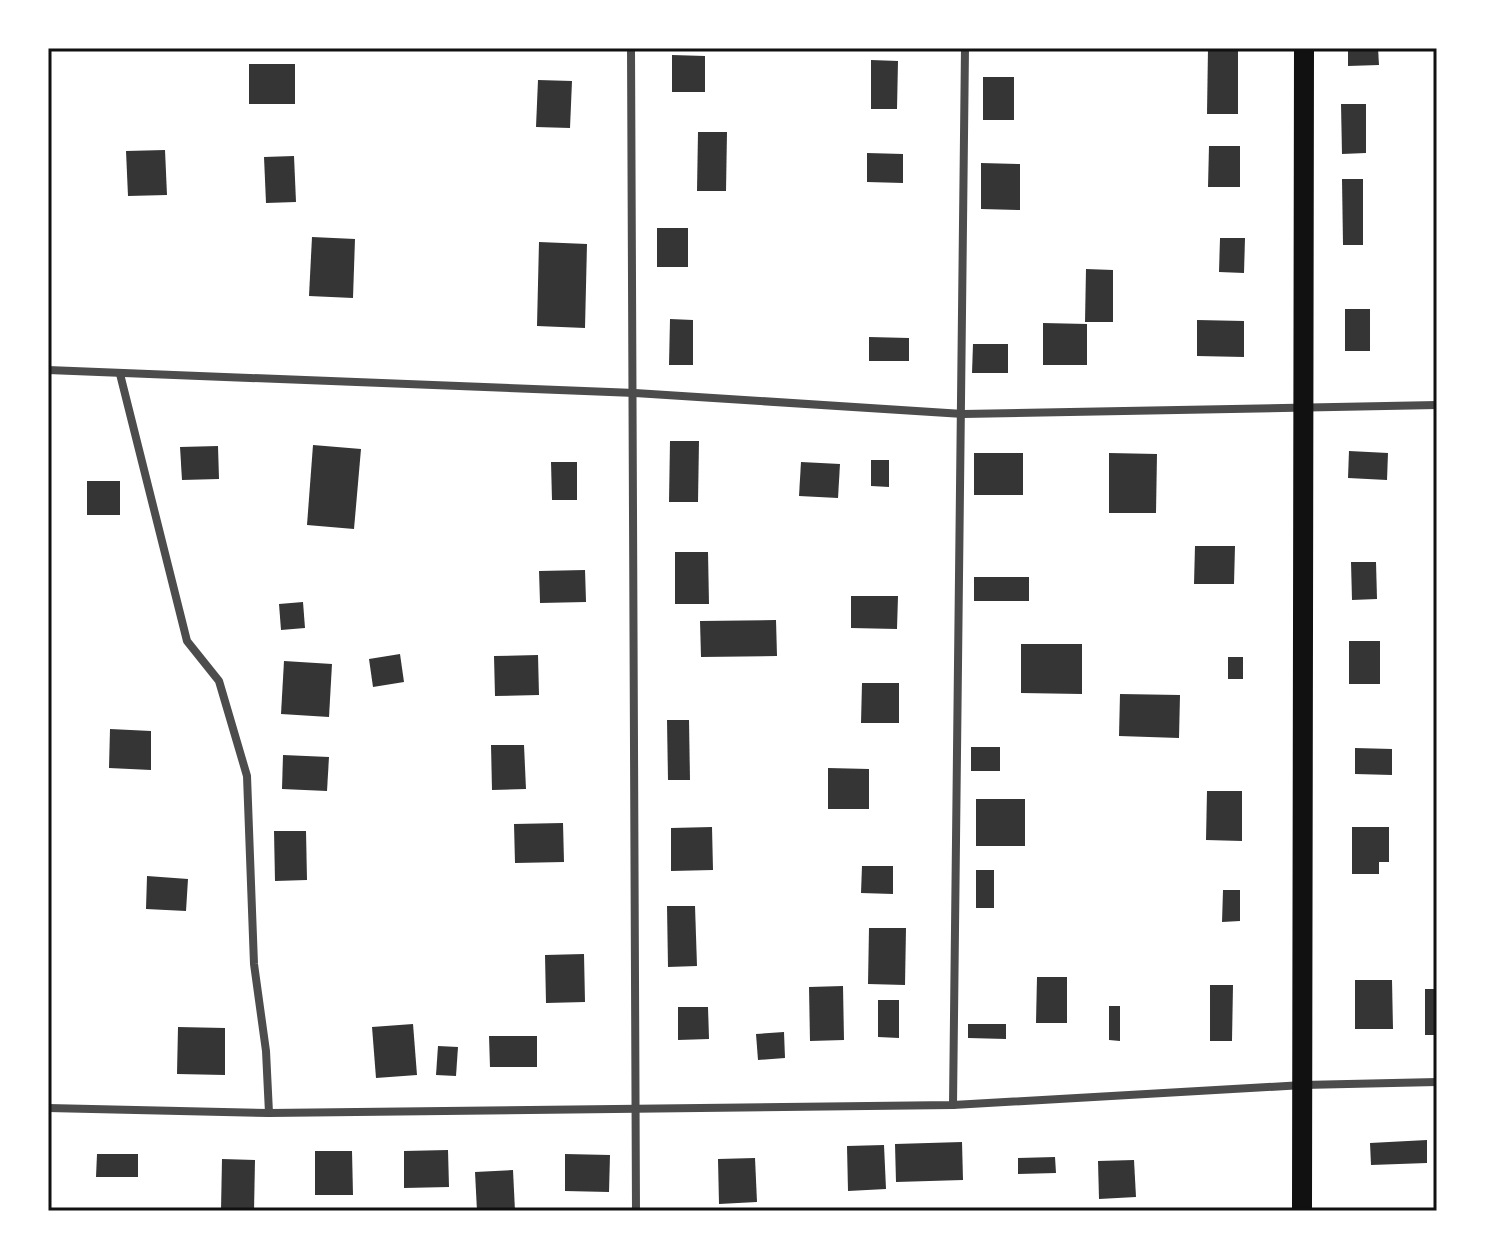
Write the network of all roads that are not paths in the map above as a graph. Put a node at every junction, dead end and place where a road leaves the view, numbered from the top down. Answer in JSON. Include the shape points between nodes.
{"nodes":[{"id":1,"x":631,"y":48,"type":"edge"},
{"id":2,"x":965,"y":48,"type":"edge"},
{"id":3,"x":1304,"y":48,"type":"edge"},
{"id":4,"x":48,"y":370,"type":"edge"},
{"id":5,"x":120,"y":374,"type":"junction"},
{"id":6,"x":631,"y":393,"type":"junction"},
{"id":7,"x":1437,"y":405,"type":"edge"},
{"id":8,"x":1305,"y":407,"type":"junction"},
{"id":9,"x":963,"y":414,"type":"junction"},
{"id":10,"x":1437,"y":1082,"type":"edge"},
{"id":11,"x":1303,"y":1085,"type":"junction"},
{"id":12,"x":953,"y":1105,"type":"junction"},
{"id":13,"x":48,"y":1108,"type":"edge"},
{"id":14,"x":636,"y":1109,"type":"junction"},
{"id":15,"x":269,"y":1113,"type":"junction"},
{"id":16,"x":636,"y":1211,"type":"edge"},
{"id":17,"x":1302,"y":1211,"type":"edge"}],
"edges":[{"from":1,"to":6,"type":"street"},
{"from":2,"to":9,"type":"street"},
{"from":3,"to":8,"type":"main road"},
{"from":4,"to":5,"type":"street"},
{"from":5,"to":6,"type":"street"},
{"from":5,"to":15,"type":"street","via":[[187,641],[219,681],[247,776],[254,964]]},
{"from":6,"to":9,"type":"street"},
{"from":6,"to":14,"type":"street"},
{"from":7,"to":8,"type":"street"},
{"from":8,"to":9,"type":"street"},
{"from":8,"to":11,"type":"main road"},
{"from":9,"to":12,"type":"street"},
{"from":10,"to":11,"type":"street"},
{"from":11,"to":12,"type":"street"},
{"from":11,"to":17,"type":"main road"},
{"from":12,"to":14,"type":"street"},
{"from":13,"to":15,"type":"street"},
{"from":14,"to":15,"type":"street"},
{"from":14,"to":16,"type":"street"}]}
